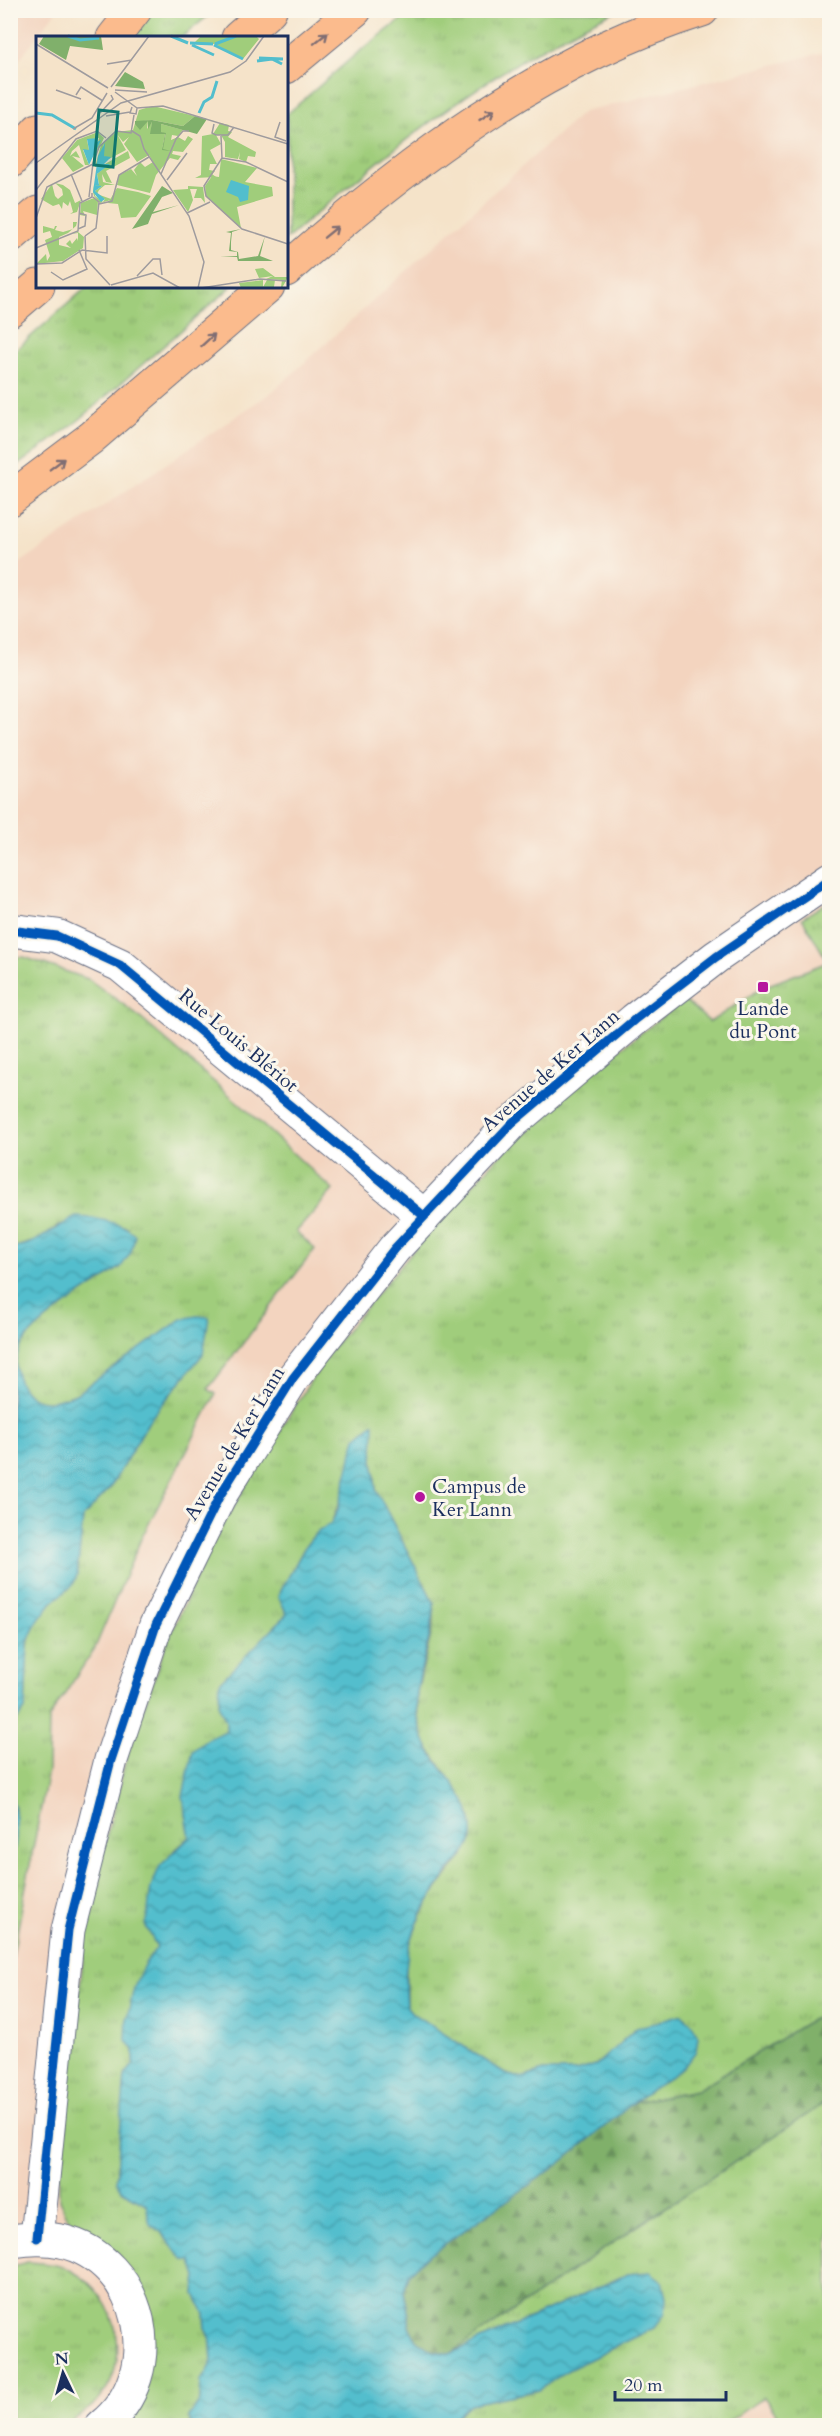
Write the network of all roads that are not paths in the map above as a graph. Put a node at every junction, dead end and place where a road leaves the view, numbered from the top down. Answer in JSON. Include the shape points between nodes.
{"nodes":[{"id":1,"x":135,"y":10,"type":"edge"},
{"id":2,"x":270,"y":10,"type":"edge"},
{"id":3,"x":356,"y":10,"type":"edge"},
{"id":4,"x":702,"y":10,"type":"edge"},
{"id":5,"x":115,"y":36,"type":"edge"},
{"id":6,"x":240,"y":36,"type":"edge"},
{"id":7,"x":288,"y":65,"type":"edge"},
{"id":8,"x":36,"y":132,"type":"edge"},
{"id":9,"x":10,"y":162,"type":"edge"},
{"id":10,"x":36,"y":215,"type":"edge"},
{"id":11,"x":10,"y":237,"type":"edge"},
{"id":12,"x":288,"y":268,"type":"edge"},
{"id":13,"x":36,"y":288,"type":"edge"},
{"id":14,"x":266,"y":288,"type":"edge"},
{"id":15,"x":10,"y":310,"type":"edge"},
{"id":16,"x":10,"y":499,"type":"edge"},
{"id":17,"x":830,"y":879,"type":"edge"},
{"id":18,"x":10,"y":930,"type":"edge"},
{"id":19,"x":424,"y":1216,"type":"junction"},
{"id":20,"x":24,"y":2239,"type":"edge"},
{"id":21,"x":102,"y":2426,"type":"edge"}],
"edges":[{"from":1,"to":5,"type":"highway"},
{"from":2,"to":6,"type":"highway"},
{"from":7,"to":3,"type":"highway","one_way":true},
{"from":12,"to":4,"type":"highway","one_way":true,"via":[[433,149],[519,93],[610,45]]},
{"from":8,"to":9,"type":"highway"},
{"from":10,"to":11,"type":"highway"},
{"from":13,"to":15,"type":"highway"},
{"from":16,"to":14,"type":"highway","one_way":true,"via":[[91,438]]},
{"from":17,"to":19,"type":"street","name":"Avenue de Ker Lann","via":[[716,957],[634,1020],[512,1123]]},
{"from":18,"to":19,"type":"street","name":"Rue Louis Blériot","via":[[57,936],[120,965]]},
{"from":19,"to":20,"type":"street","name":"Avenue de Ker Lann","via":[[293,1378],[219,1497],[156,1625],[111,1760],[68,1930]]},
{"from":20,"to":21,"type":"street","via":[[62,2241],[85,2250],[122,2282],[134,2304],[141,2352],[136,2376],[126,2398]]}]}
